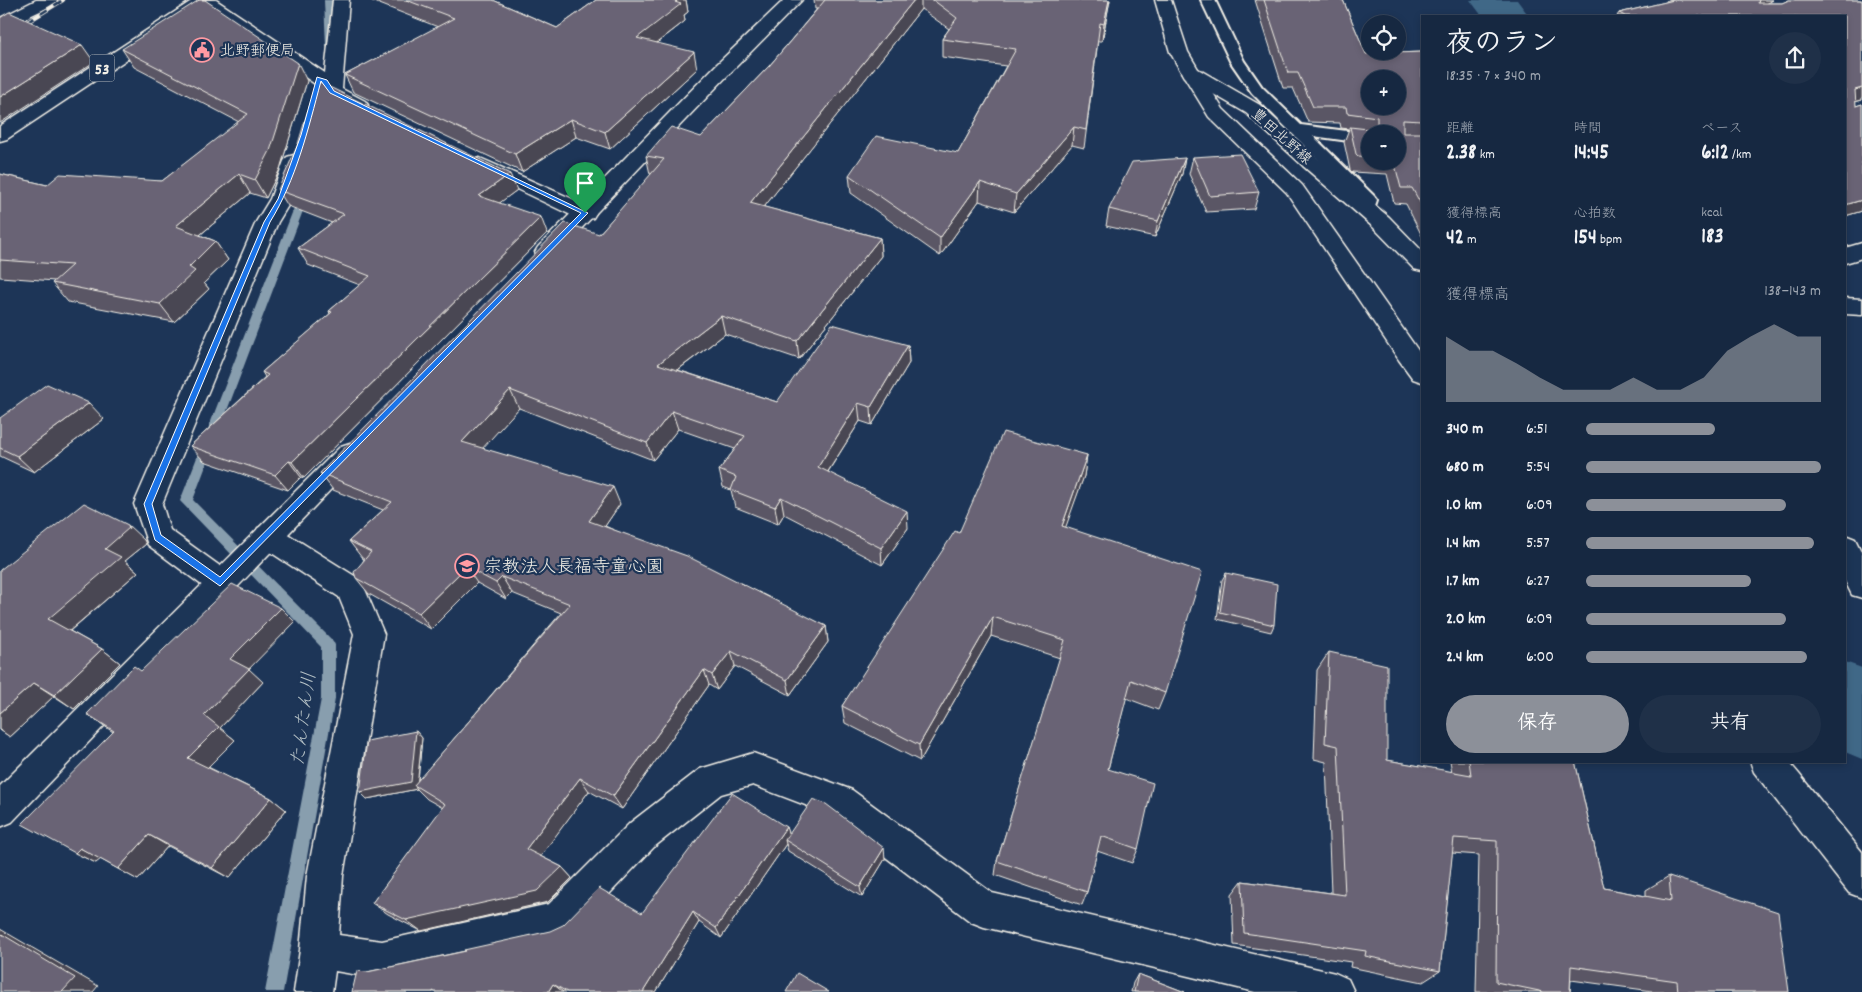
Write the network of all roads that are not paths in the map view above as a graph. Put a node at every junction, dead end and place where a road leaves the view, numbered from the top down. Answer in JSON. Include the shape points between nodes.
{"nodes":[{"id":1,"x":49,"y":0,"type":"edge"},
{"id":2,"x":204,"y":0,"type":"edge"},
{"id":3,"x":341,"y":0,"type":"edge"},
{"id":4,"x":794,"y":0,"type":"edge"},
{"id":5,"x":1163,"y":0,"type":"edge"},
{"id":6,"x":1208,"y":0,"type":"edge"},
{"id":7,"x":0,"y":25,"type":"edge"},
{"id":8,"x":1190,"y":73,"type":"junction"},
{"id":9,"x":325,"y":84,"type":"junction"},
{"id":10,"x":311,"y":106,"type":"edge"},
{"id":11,"x":376,"y":114,"type":"edge"},
{"id":12,"x":1296,"y":129,"type":"junction"},
{"id":13,"x":0,"y":135,"type":"edge"},
{"id":14,"x":1361,"y":138,"type":"edge"},
{"id":15,"x":300,"y":144,"type":"edge"},
{"id":16,"x":463,"y":156,"type":"edge"},
{"id":17,"x":1366,"y":210,"type":"junction"},
{"id":18,"x":585,"y":213,"type":"junction"},
{"id":19,"x":1862,"y":250,"type":"edge"},
{"id":20,"x":1846,"y":256,"type":"edge"},
{"id":21,"x":1421,"y":263,"type":"edge"},
{"id":22,"x":530,"y":269,"type":"edge"},
{"id":23,"x":1846,"y":306,"type":"edge"},
{"id":24,"x":1862,"y":307,"type":"edge"},
{"id":25,"x":1421,"y":372,"type":"edge"},
{"id":26,"x":365,"y":438,"type":"edge"},
{"id":27,"x":262,"y":542,"type":"junction"},
{"id":28,"x":1846,"y":549,"type":"edge"},
{"id":29,"x":225,"y":578,"type":"junction"},
{"id":30,"x":1862,"y":586,"type":"edge"},
{"id":31,"x":1768,"y":763,"type":"edge"},
{"id":32,"x":0,"y":810,"type":"edge"},
{"id":33,"x":1862,"y":880,"type":"edge"},
{"id":34,"x":320,"y":950,"type":"junction"},
{"id":35,"x":313,"y":992,"type":"edge"},
{"id":36,"x":1335,"y":992,"type":"edge"}],
"edges":[{"from":1,"to":7,"type":"street"},
{"from":2,"to":9,"type":"street"},
{"from":2,"to":13,"type":"street","number":"53"},
{"from":3,"to":9,"type":"street"},
{"from":4,"to":18,"type":"street"},
{"from":5,"to":8,"type":"street","via":[[1179,52]]},
{"from":6,"to":12,"type":"lane","via":[[1237,61],[1257,90]]},
{"from":8,"to":17,"type":"street","name":"豊田北野線","via":[[1253,109]]},
{"from":8,"to":25,"type":"street","via":[[1216,112],[1295,189]]},
{"from":9,"to":10,"type":"street"},
{"from":9,"to":11,"type":"street"},
{"from":12,"to":14,"type":"lane"},
{"from":12,"to":17,"type":"lane","via":[[1368,200]]},
{"from":15,"to":29,"type":"street","via":[[281,199],[267,222],[148,504],[158,537]]},
{"from":16,"to":18,"type":"street"},
{"from":17,"to":21,"type":"street","name":"豊田北野線"},
{"from":18,"to":22,"type":"street"},
{"from":19,"to":20,"type":"street"},
{"from":23,"to":24,"type":"street"},
{"from":26,"to":27,"type":"street"},
{"from":27,"to":29,"type":"street"},
{"from":27,"to":34,"type":"street","via":[[351,589],[369,634],[325,876]]},
{"from":28,"to":30,"type":"street"},
{"from":29,"to":32,"type":"street"},
{"from":31,"to":33,"type":"street"},
{"from":34,"to":35,"type":"street"},
{"from":34,"to":36,"type":"street","via":[[382,960],[559,920],[642,835],[712,780],[753,770],[840,802],[984,909]]}]}
